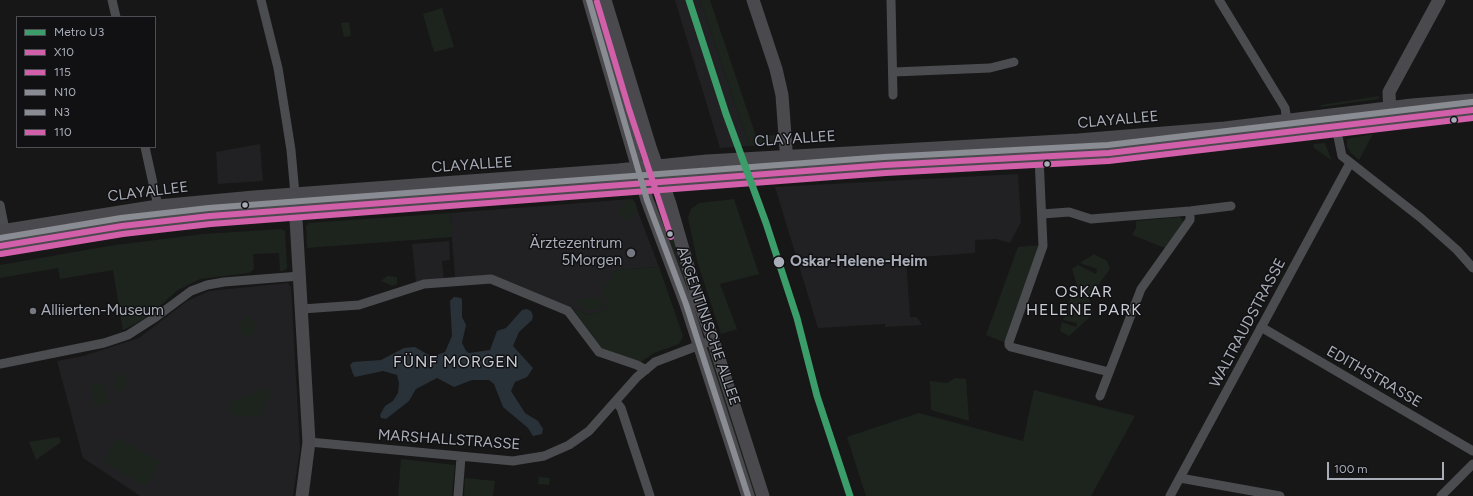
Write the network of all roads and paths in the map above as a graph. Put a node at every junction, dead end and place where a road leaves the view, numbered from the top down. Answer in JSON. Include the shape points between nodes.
{"nodes":[{"id":1,"x":112,"y":0,"type":"edge"},
{"id":2,"x":261,"y":0,"type":"edge"},
{"id":3,"x":589,"y":0,"type":"edge"},
{"id":4,"x":605,"y":0,"type":"edge"},
{"id":5,"x":753,"y":0,"type":"edge"},
{"id":6,"x":891,"y":0,"type":"edge"},
{"id":7,"x":1219,"y":0,"type":"edge"},
{"id":8,"x":1439,"y":0,"type":"edge"},
{"id":9,"x":116,"y":16,"type":"edge"},
{"id":10,"x":1014,"y":62,"type":"dead end"},
{"id":11,"x":894,"y":72,"type":"junction"},
{"id":12,"x":893,"y":95,"type":"dead end"},
{"id":13,"x":1473,"y":100,"type":"edge"},
{"id":14,"x":1473,"y":110,"type":"edge"},
{"id":15,"x":1390,"y":113,"type":"junction"},
{"id":16,"x":1287,"y":121,"type":"junction"},
{"id":17,"x":1336,"y":127,"type":"junction"},
{"id":18,"x":145,"y":148,"type":"edge"},
{"id":19,"x":786,"y":155,"type":"junction"},
{"id":20,"x":1040,"y":157,"type":"junction"},
{"id":21,"x":1350,"y":163,"type":"junction"},
{"id":22,"x":656,"y":165,"type":"junction"},
{"id":23,"x":638,"y":167,"type":"junction"},
{"id":24,"x":788,"y":173,"type":"junction"},
{"id":25,"x":663,"y":183,"type":"junction"},
{"id":26,"x":643,"y":184,"type":"junction"},
{"id":27,"x":295,"y":194,"type":"junction"},
{"id":28,"x":0,"y":205,"type":"edge"},
{"id":29,"x":158,"y":206,"type":"junction"},
{"id":30,"x":1231,"y":206,"type":"dead end"},
{"id":31,"x":295,"y":210,"type":"junction"},
{"id":32,"x":1190,"y":211,"type":"junction"},
{"id":33,"x":1042,"y":214,"type":"junction"},
{"id":34,"x":3,"y":230,"type":"edge"},
{"id":35,"x":4,"y":245,"type":"edge"},
{"id":36,"x":1473,"y":268,"type":"edge"},
{"id":37,"x":300,"y":276,"type":"junction"},
{"id":38,"x":302,"y":309,"type":"junction"},
{"id":39,"x":1261,"y":327,"type":"junction"},
{"id":40,"x":713,"y":340,"type":"junction"},
{"id":41,"x":700,"y":346,"type":"junction"},
{"id":42,"x":0,"y":364,"type":"edge"},
{"id":43,"x":646,"y":370,"type":"junction"},
{"id":44,"x":1109,"y":372,"type":"junction"},
{"id":45,"x":1100,"y":396,"type":"dead end"},
{"id":46,"x":616,"y":402,"type":"junction"},
{"id":47,"x":309,"y":442,"type":"junction"},
{"id":48,"x":1473,"y":451,"type":"edge"},
{"id":49,"x":461,"y":457,"type":"junction"},
{"id":50,"x":1473,"y":464,"type":"edge"},
{"id":51,"x":1180,"y":478,"type":"junction"},
{"id":52,"x":302,"y":496,"type":"edge"},
{"id":53,"x":458,"y":496,"type":"edge"},
{"id":54,"x":650,"y":496,"type":"edge"},
{"id":55,"x":748,"y":496,"type":"edge"},
{"id":56,"x":763,"y":496,"type":"edge"},
{"id":57,"x":1170,"y":496,"type":"edge"},
{"id":58,"x":1280,"y":496,"type":"edge"},
{"id":59,"x":1441,"y":496,"type":"edge"}],
"edges":[{"from":1,"to":9,"type":"street"},
{"from":2,"to":27,"type":"street","via":[[278,68]]},
{"from":3,"to":23,"type":"main road","name":"ARGENTINISCHE ALLEE"},
{"from":4,"to":22,"type":"main road","name":"ARGENTINISCHE ALLEE"},
{"from":5,"to":19,"type":"main road","via":[[782,95]]},
{"from":6,"to":11,"type":"street"},
{"from":7,"to":16,"type":"street","via":[[1285,108]]},
{"from":8,"to":15,"type":"main road","via":[[1389,92]]},
{"from":10,"to":11,"type":"street","via":[[990,68]]},
{"from":11,"to":12,"type":"street"},
{"from":13,"to":15,"type":"main road","name":"CLAYALLEE"},
{"from":14,"to":15,"type":"main road","name":"CLAYALLEE"},
{"from":15,"to":16,"type":"main road","name":"CLAYALLEE"},
{"from":15,"to":17,"type":"main road","name":"CLAYALLEE"},
{"from":16,"to":19,"type":"main road","name":"CLAYALLEE","via":[[1078,140]]},
{"from":17,"to":20,"type":"main road","name":"CLAYALLEE","via":[[1109,153]]},
{"from":17,"to":21,"type":"street","via":[[1340,152]]},
{"from":18,"to":29,"type":"street"},
{"from":19,"to":22,"type":"main road","name":"CLAYALLEE"},
{"from":19,"to":24,"type":"main road"},
{"from":20,"to":24,"type":"main road","name":"CLAYALLEE"},
{"from":20,"to":33,"type":"street"},
{"from":21,"to":36,"type":"street","via":[[1422,218]]},
{"from":21,"to":39,"type":"street","name":"WALTRAUDSTRASSE"},
{"from":22,"to":23,"type":"main road","name":"CLAYALLEE"},
{"from":22,"to":25,"type":"main road","name":"ARGENTINISCHE ALLEE"},
{"from":23,"to":26,"type":"main road","name":"ARGENTINISCHE ALLEE"},
{"from":23,"to":27,"type":"main road","name":"CLAYALLEE"},
{"from":24,"to":25,"type":"main road","name":"CLAYALLEE"},
{"from":25,"to":26,"type":"main road","name":"CLAYALLEE"},
{"from":25,"to":40,"type":"main road","name":"ARGENTINISCHE ALLEE","via":[[696,294]]},
{"from":26,"to":31,"type":"main road","name":"CLAYALLEE"},
{"from":26,"to":41,"type":"main road","name":"ARGENTINISCHE ALLEE"},
{"from":27,"to":29,"type":"main road","name":"CLAYALLEE"},
{"from":27,"to":31,"type":"main road"},
{"from":28,"to":34,"type":"street"},
{"from":29,"to":34,"type":"main road","name":"CLAYALLEE"},
{"from":30,"to":32,"type":"street"},
{"from":31,"to":35,"type":"main road","name":"CLAYALLEE","via":[[156,221]]},
{"from":31,"to":37,"type":"main road"},
{"from":32,"to":33,"type":"street","via":[[1091,219],[1069,212]]},
{"from":32,"to":44,"type":"street","via":[[1190,220],[1141,289]]},
{"from":33,"to":44,"type":"street","via":[[1044,246],[1009,345]]},
{"from":34,"to":35,"type":"street"},
{"from":37,"to":38,"type":"main road"},
{"from":37,"to":42,"type":"street","via":[[207,285],[191,291],[128,335],[104,343]]},
{"from":38,"to":43,"type":"street","via":[[359,305],[424,284],[491,279],[568,311],[599,352]]},
{"from":38,"to":47,"type":"main road"},
{"from":39,"to":48,"type":"street","name":"EDITHSTRASSE"},
{"from":39,"to":51,"type":"street","name":"WALTRAUDSTRASSE"},
{"from":40,"to":41,"type":"street","name":"MARSHALLSTRASSE"},
{"from":40,"to":56,"type":"main road","name":"ARGENTINISCHE ALLEE"},
{"from":41,"to":43,"type":"street","name":"MARSHALLSTRASSE","via":[[656,362]]},
{"from":41,"to":55,"type":"main road","name":"ARGENTINISCHE ALLEE"},
{"from":43,"to":46,"type":"street","name":"MARSHALLSTRASSE"},
{"from":44,"to":45,"type":"street"},
{"from":46,"to":49,"type":"street","name":"MARSHALLSTRASSE","via":[[589,432],[570,446],[544,456],[513,461]]},
{"from":46,"to":54,"type":"street","via":[[621,408]]},
{"from":47,"to":49,"type":"street","name":"MARSHALLSTRASSE"},
{"from":47,"to":52,"type":"main road"},
{"from":49,"to":53,"type":"street"},
{"from":50,"to":59,"type":"street"},
{"from":51,"to":57,"type":"street","name":"WALTRAUDSTRASSE"},
{"from":51,"to":58,"type":"street"}]}
